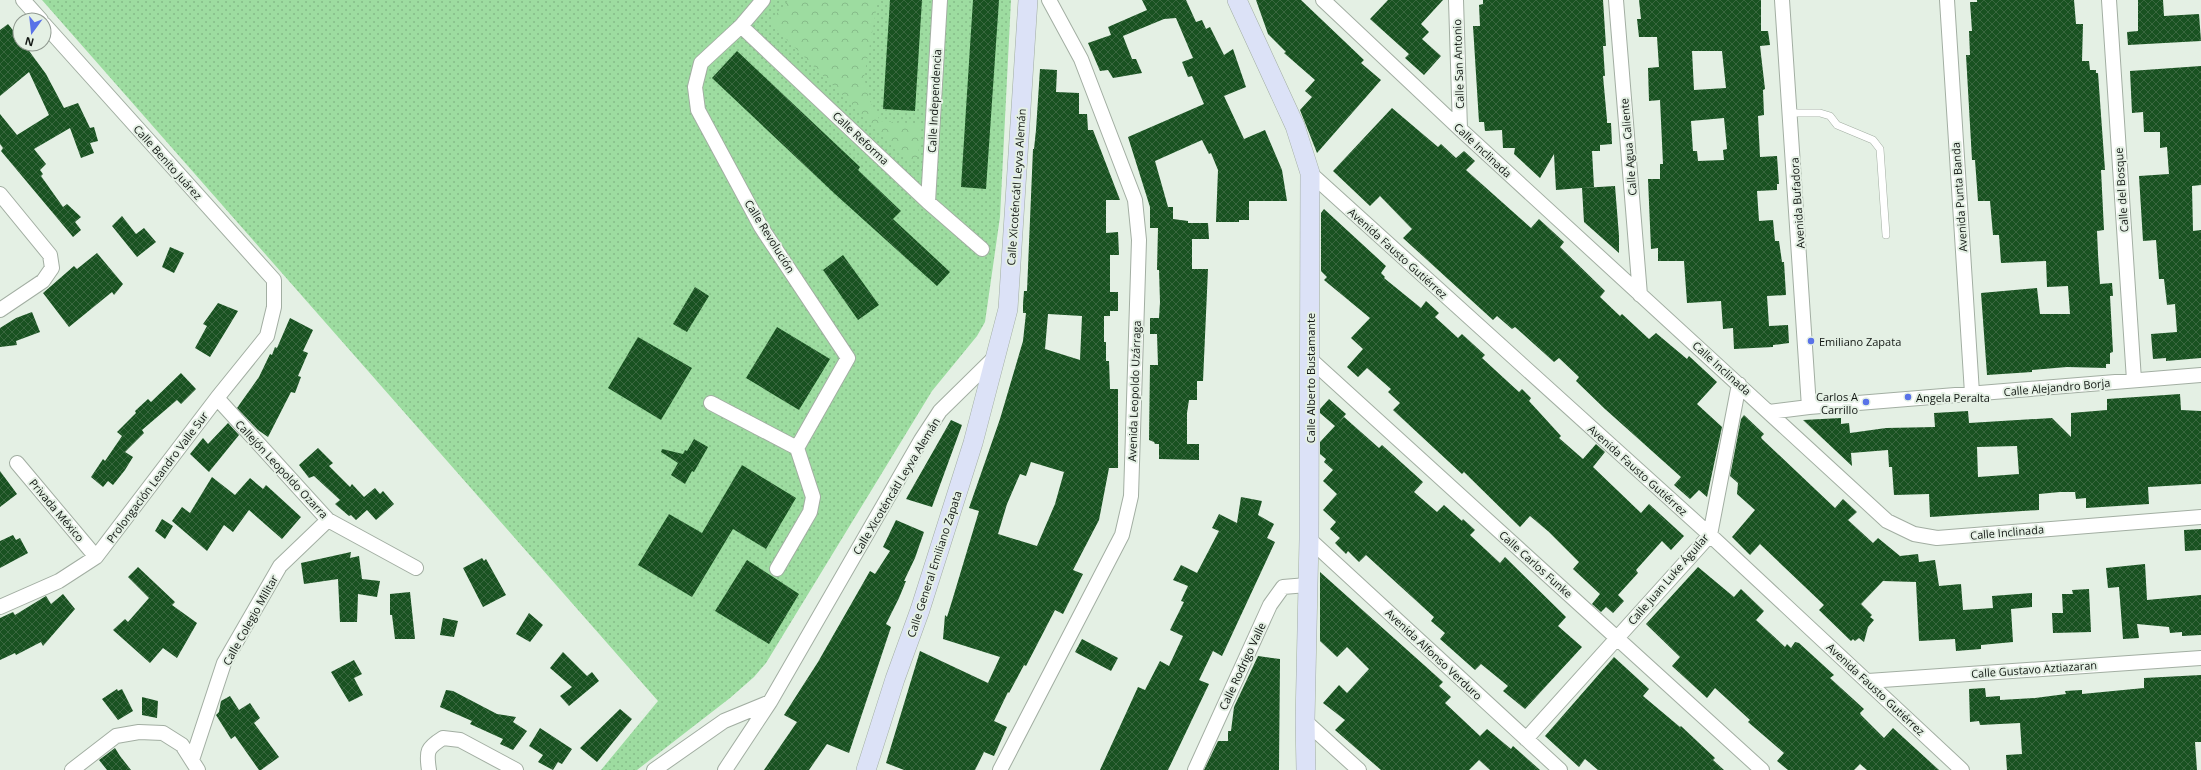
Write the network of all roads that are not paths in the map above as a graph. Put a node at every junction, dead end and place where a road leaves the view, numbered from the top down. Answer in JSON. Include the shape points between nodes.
{"nodes":[{"id":1,"x":23,"y":0,"type":"edge"},
{"id":2,"x":763,"y":0,"type":"edge"},
{"id":3,"x":940,"y":0,"type":"edge"},
{"id":4,"x":1028,"y":0,"type":"edge"},
{"id":5,"x":1049,"y":0,"type":"edge"},
{"id":6,"x":1237,"y":0,"type":"edge"},
{"id":7,"x":1323,"y":0,"type":"edge"},
{"id":8,"x":1456,"y":0,"type":"edge"},
{"id":9,"x":1616,"y":0,"type":"edge"},
{"id":10,"x":1782,"y":0,"type":"edge"},
{"id":11,"x":1947,"y":0,"type":"edge"},
{"id":12,"x":2108,"y":0,"type":"edge"},
{"id":13,"x":34,"y":12,"type":"edge"},
{"id":14,"x":741,"y":26,"type":"junction"},
{"id":15,"x":52,"y":33,"type":"edge"},
{"id":16,"x":1791,"y":113,"type":"junction"},
{"id":17,"x":1460,"y":129,"type":"junction"},
{"id":18,"x":1310,"y":173,"type":"junction"},
{"id":19,"x":0,"y":194,"type":"edge"},
{"id":20,"x":928,"y":202,"type":"junction"},
{"id":21,"x":1886,"y":235,"type":"dead end"},
{"id":22,"x":982,"y":249,"type":"dead end"},
{"id":23,"x":1640,"y":295,"type":"junction"},
{"id":24,"x":274,"y":307,"type":"joint"},
{"id":25,"x":0,"y":310,"type":"edge"},
{"id":26,"x":996,"y":357,"type":"junction"},
{"id":27,"x":1310,"y":359,"type":"junction"},
{"id":28,"x":2201,"y":375,"type":"edge"},
{"id":29,"x":2134,"y":380,"type":"junction"},
{"id":30,"x":1739,"y":384,"type":"junction"},
{"id":31,"x":1972,"y":394,"type":"junction"},
{"id":32,"x":217,"y":398,"type":"junction"},
{"id":33,"x":711,"y":403,"type":"dead end"},
{"id":34,"x":1809,"y":407,"type":"junction"},
{"id":35,"x":1769,"y":412,"type":"junction"},
{"id":36,"x":797,"y":448,"type":"junction"},
{"id":37,"x":17,"y":463,"type":"dead end"},
{"id":38,"x":2201,"y":517,"type":"edge"},
{"id":39,"x":328,"y":520,"type":"junction"},
{"id":40,"x":1710,"y":535,"type":"junction"},
{"id":41,"x":1309,"y":539,"type":"junction"},
{"id":42,"x":96,"y":557,"type":"junction"},
{"id":43,"x":416,"y":568,"type":"dead end"},
{"id":44,"x":777,"y":569,"type":"dead end"},
{"id":45,"x":1307,"y":585,"type":"junction"},
{"id":46,"x":0,"y":607,"type":"edge"},
{"id":47,"x":1617,"y":637,"type":"junction"},
{"id":48,"x":2201,"y":658,"type":"edge"},
{"id":49,"x":1868,"y":680,"type":"junction"},
{"id":50,"x":770,"y":702,"type":"junction"},
{"id":51,"x":1305,"y":720,"type":"junction"},
{"id":52,"x":1526,"y":739,"type":"junction"},
{"id":53,"x":195,"y":765,"type":"edge"},
{"id":54,"x":72,"y":770,"type":"edge"},
{"id":55,"x":429,"y":770,"type":"edge"},
{"id":56,"x":516,"y":770,"type":"edge"},
{"id":57,"x":654,"y":770,"type":"edge"},
{"id":58,"x":725,"y":770,"type":"edge"},
{"id":59,"x":866,"y":770,"type":"edge"},
{"id":60,"x":1000,"y":770,"type":"edge"},
{"id":61,"x":1195,"y":770,"type":"edge"},
{"id":62,"x":1306,"y":770,"type":"edge"},
{"id":63,"x":1359,"y":770,"type":"edge"},
{"id":64,"x":1560,"y":770,"type":"edge"},
{"id":65,"x":1762,"y":770,"type":"edge"},
{"id":66,"x":1962,"y":770,"type":"edge"}],
"edges":[{"from":1,"to":13,"type":"street"},
{"from":2,"to":14,"type":"street"},
{"from":3,"to":20,"type":"street","name":"Calle Independencia"},
{"from":4,"to":26,"type":"street","name":"Calle Xicoténcátl Leyva Alemán","via":[[1008,309]]},
{"from":5,"to":60,"type":"street","name":"Avenida Leopoldo Uzárraga","via":[[1081,58],[1135,200],[1139,240],[1131,496],[1122,535]]},
{"from":6,"to":18,"type":"street","name":"Calle Alberto Bustamante","via":[[1295,126]]},
{"from":7,"to":17,"type":"street","name":"Calle Inclinada"},
{"from":8,"to":17,"type":"street","name":"Calle San Antonio"},
{"from":9,"to":23,"type":"street","name":"Calle Agua Caliente"},
{"from":10,"to":16,"type":"street","name":"Avenida Bufadora"},
{"from":11,"to":31,"type":"street","name":"Avenida Punta Banda"},
{"from":12,"to":29,"type":"street","name":"Calle del Bosque"},
{"from":14,"to":20,"type":"street","name":"Calle Reforma"},
{"from":14,"to":36,"type":"street","name":"Calle Revolución","via":[[701,63],[695,88],[698,110],[761,227],[848,358]]},
{"from":15,"to":24,"type":"street","name":"Calle Benito Juárez","via":[[274,280]]},
{"from":16,"to":21,"type":"lane","via":[[1820,113],[1830,116],[1837,125],[1873,140],[1880,149]]},
{"from":16,"to":34,"type":"street","name":"Avenida Bufadora"},
{"from":17,"to":23,"type":"street","name":"Calle Inclinada"},
{"from":18,"to":27,"type":"street","name":"Calle Alberto Bustamante"},
{"from":18,"to":40,"type":"street","name":"Avenida Fausto Gutiérrez"},
{"from":19,"to":25,"type":"street","via":[[50,255],[52,268],[43,281]]},
{"from":20,"to":22,"type":"street","name":"Calle Reforma"},
{"from":23,"to":30,"type":"street","name":"Calle Inclinada"},
{"from":24,"to":32,"type":"street","name":"Prolongación Leandro Valle Sur","via":[[267,336]]},
{"from":26,"to":50,"type":"street","name":"Calle Xicoténcátl Leyva Alemán","via":[[940,411],[921,440]]},
{"from":26,"to":59,"type":"street","name":"Calle General Emiliano Zapata","via":[[973,443]]},
{"from":27,"to":41,"type":"street","name":"Calle Alberto Bustamante"},
{"from":27,"to":47,"type":"street","name":"Calle Carlos Funke"},
{"from":28,"to":29,"type":"street","name":"Calle Alejandro Borja"},
{"from":29,"to":31,"type":"street","name":"Calle Alejandro Borja"},
{"from":30,"to":35,"type":"street","name":"Calle Inclinada"},
{"from":30,"to":40,"type":"street","name":"Calle Juan Luke Águilar"},
{"from":31,"to":34,"type":"street","name":"Calle Alejandro Borja"},
{"from":32,"to":39,"type":"street","name":"Callejón Leopoldo Ozarra"},
{"from":32,"to":42,"type":"street","name":"Prolongación Leandro Valle Sur"},
{"from":33,"to":36,"type":"street"},
{"from":34,"to":35,"type":"street","name":"Calle Alejandro Borja"},
{"from":35,"to":38,"type":"street","name":"Calle Inclinada","via":[[1887,521],[1914,534],[1937,538]]},
{"from":36,"to":44,"type":"street","via":[[813,497],[810,512]]},
{"from":37,"to":42,"type":"street","name":"Privada México"},
{"from":39,"to":43,"type":"street","name":"Callejón Leopoldo Ozarra"},
{"from":39,"to":53,"type":"street","name":"Calle Colegio Militar","via":[[280,566],[224,664]]},
{"from":40,"to":47,"type":"street","name":"Calle Juan Luke Águilar"},
{"from":40,"to":49,"type":"street","name":"Avenida Fausto Gutiérrez"},
{"from":41,"to":45,"type":"street","name":"Calle Alberto Bustamante"},
{"from":41,"to":52,"type":"street","name":"Avenida Alfonso Verduro"},
{"from":42,"to":46,"type":"street","name":"Prolongación Leandro Valle Sur","via":[[59,581]]},
{"from":45,"to":51,"type":"street","name":"Calle Alberto Bustamante"},
{"from":45,"to":61,"type":"street","name":"Calle Rodrigo Valle","via":[[1283,587],[1270,604]]},
{"from":47,"to":52,"type":"street","name":"Calle Juan Luke Águilar"},
{"from":47,"to":65,"type":"street","name":"Calle Carlos Funke"},
{"from":48,"to":49,"type":"street","name":"Calle Gustavo Aztiazaran"},
{"from":49,"to":66,"type":"street","name":"Avenida Fausto Gutiérrez"},
{"from":50,"to":57,"type":"street","via":[[724,721]]},
{"from":50,"to":58,"type":"street","name":"Calle Xicoténcátl Leyva Alemán"},
{"from":51,"to":62,"type":"street","name":"Calle Alberto Bustamante"},
{"from":51,"to":63,"type":"street"},
{"from":52,"to":64,"type":"street","name":"Avenida Alfonso Verduro"},
{"from":53,"to":54,"type":"street","via":[[182,745],[163,733],[139,732],[116,736]]},
{"from":55,"to":56,"type":"street","via":[[427,755],[431,745],[443,738],[460,740]]}]}
